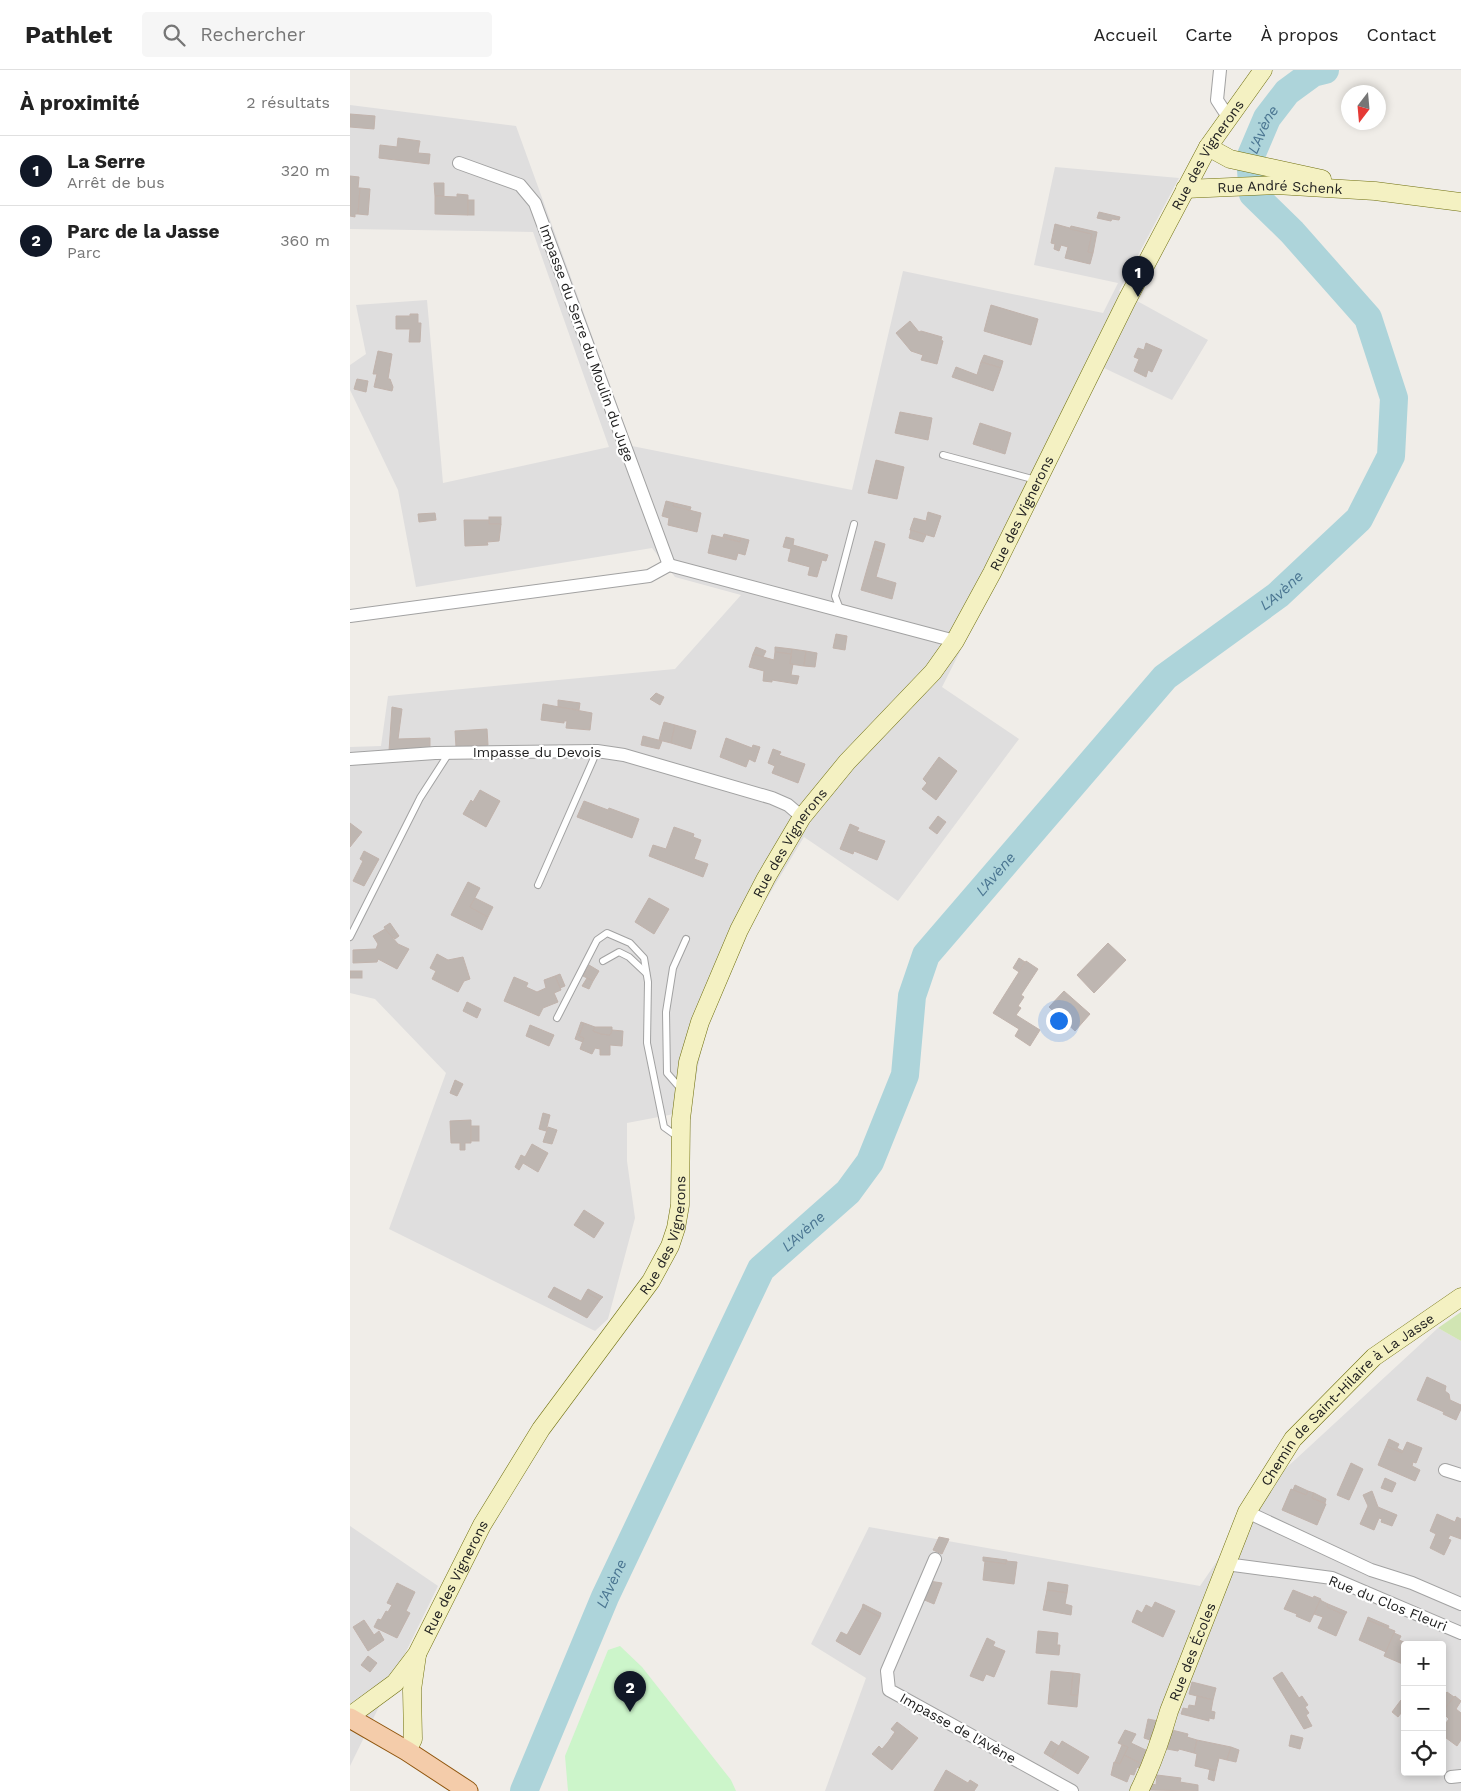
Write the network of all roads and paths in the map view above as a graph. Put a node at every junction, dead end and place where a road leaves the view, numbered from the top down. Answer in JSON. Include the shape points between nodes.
{"nodes":[{"id":1,"x":1220,"y":70,"type":"edge"},
{"id":2,"x":1263,"y":70,"type":"edge"},
{"id":3,"x":1228,"y":117,"type":"junction"},
{"id":4,"x":1208,"y":147,"type":"junction"},
{"id":5,"x":459,"y":163,"type":"dead end"},
{"id":6,"x":1277,"y":176,"type":"junction"},
{"id":7,"x":1185,"y":189,"type":"junction"},
{"id":8,"x":1461,"y":202,"type":"edge"},
{"id":9,"x":943,"y":455,"type":"dead end"},
{"id":10,"x":1037,"y":480,"type":"junction"},
{"id":11,"x":854,"y":524,"type":"dead end"},
{"id":12,"x":669,"y":566,"type":"junction"},
{"id":13,"x":841,"y":611,"type":"junction"},
{"id":14,"x":350,"y":616,"type":"edge"},
{"id":15,"x":955,"y":641,"type":"junction"},
{"id":16,"x":597,"y":751,"type":"junction"},
{"id":17,"x":449,"y":753,"type":"junction"},
{"id":18,"x":350,"y":759,"type":"edge"},
{"id":19,"x":802,"y":817,"type":"junction"},
{"id":20,"x":538,"y":885,"type":"dead end"},
{"id":21,"x":350,"y":937,"type":"edge"},
{"id":22,"x":686,"y":939,"type":"dead end"},
{"id":23,"x":603,"y":961,"type":"dead end"},
{"id":24,"x":646,"y":973,"type":"junction"},
{"id":25,"x":557,"y":1018,"type":"dead end"},
{"id":26,"x":684,"y":1092,"type":"junction"},
{"id":27,"x":681,"y":1139,"type":"junction"},
{"id":28,"x":1461,"y":1297,"type":"edge"},
{"id":29,"x":1445,"y":1470,"type":"dead end"},
{"id":30,"x":1461,"y":1474,"type":"edge"},
{"id":31,"x":1247,"y":1512,"type":"junction"},
{"id":32,"x":936,"y":1559,"type":"dead end"},
{"id":33,"x":1226,"y":1564,"type":"junction"},
{"id":34,"x":1461,"y":1604,"type":"edge"},
{"id":35,"x":1461,"y":1633,"type":"edge"},
{"id":36,"x":417,"y":1654,"type":"junction"},
{"id":37,"x":350,"y":1717,"type":"edge"},
{"id":38,"x":407,"y":1751,"type":"junction"},
{"id":39,"x":468,"y":1791,"type":"edge"},
{"id":40,"x":1072,"y":1791,"type":"edge"},
{"id":41,"x":1139,"y":1791,"type":"edge"}],
"edges":[{"from":1,"to":3,"type":"street","via":[[1217,100]]},
{"from":2,"to":3,"type":"street","name":"Rue des Vignerons"},
{"from":3,"to":4,"type":"street","name":"Rue des Vignerons"},
{"from":4,"to":6,"type":"street","name":"Rue André Schenk","via":[[1230,159]]},
{"from":4,"to":7,"type":"street","name":"Rue des Vignerons"},
{"from":5,"to":12,"type":"street","name":"Impasse du Serre du Moulin du Juge","via":[[520,185],[535,203]]},
{"from":6,"to":7,"type":"street","name":"Rue André Schenk","via":[[1223,187]]},
{"from":6,"to":8,"type":"street","name":"Rue André Schenk"},
{"from":7,"to":10,"type":"street","name":"Rue des Vignerons"},
{"from":9,"to":10,"type":"lane"},
{"from":10,"to":15,"type":"street","name":"Rue des Vignerons"},
{"from":11,"to":13,"type":"lane","via":[[835,596]]},
{"from":12,"to":13,"type":"street"},
{"from":12,"to":14,"type":"street","via":[[649,576]]},
{"from":13,"to":15,"type":"street"},
{"from":15,"to":19,"type":"street","name":"Rue des Vignerons","via":[[933,672],[847,762]]},
{"from":16,"to":17,"type":"street","name":"Impasse du Devois"},
{"from":16,"to":19,"type":"street","name":"Impasse du Devois","via":[[624,755],[772,798],[788,805]]},
{"from":16,"to":20,"type":"lane"},
{"from":17,"to":18,"type":"street","name":"Impasse du Devois"},
{"from":17,"to":21,"type":"lane","via":[[420,798]]},
{"from":19,"to":26,"type":"street","name":"Rue des Vignerons","via":[[743,921],[712,990],[688,1062]]},
{"from":22,"to":26,"type":"lane","via":[[673,968],[666,1012],[667,1073]]},
{"from":23,"to":24,"type":"lane","via":[[619,952]]},
{"from":24,"to":25,"type":"lane","via":[[644,958],[630,942],[607,933],[597,940]]},
{"from":24,"to":27,"type":"lane","via":[[647,1043],[664,1127]]},
{"from":26,"to":27,"type":"street","name":"Rue des Vignerons"},
{"from":27,"to":36,"type":"street","name":"Rue des Vignerons","via":[[680,1205],[670,1246],[638,1300],[541,1428],[482,1525]]},
{"from":28,"to":31,"type":"street","name":"Chemin de Saint-Hilaire à La Jasse","via":[[1374,1358],[1292,1439]]},
{"from":29,"to":30,"type":"street"},
{"from":31,"to":33,"type":"street","name":"Rue des Écoles"},
{"from":31,"to":34,"type":"street","via":[[1371,1570]]},
{"from":32,"to":40,"type":"street","name":"Impasse de l'Avène","via":[[887,1671],[890,1690]]},
{"from":33,"to":35,"type":"street","name":"Rue du Clos Fleuri","via":[[1332,1578]]},
{"from":33,"to":41,"type":"street","name":"Rue des Écoles","via":[[1169,1711],[1151,1767]]},
{"from":36,"to":37,"type":"street","name":"Rue des Vignerons","via":[[395,1683]]},
{"from":36,"to":38,"type":"street","name":"Rue des Vignerons","via":[[412,1690],[413,1739]]},
{"from":37,"to":38,"type":"main road"},
{"from":38,"to":39,"type":"main road"}]}
